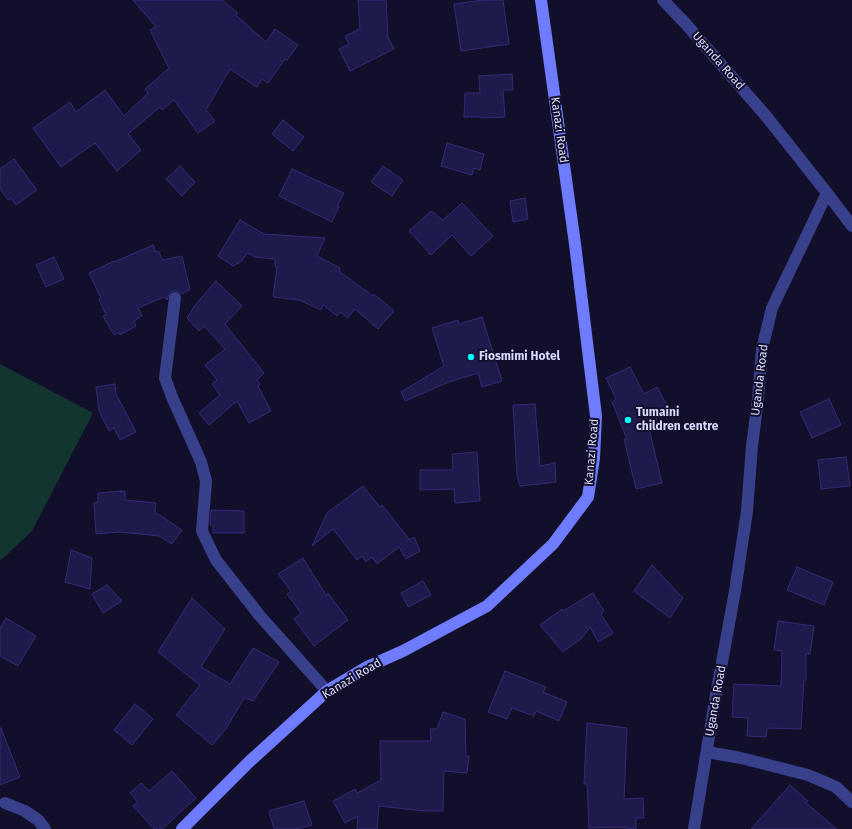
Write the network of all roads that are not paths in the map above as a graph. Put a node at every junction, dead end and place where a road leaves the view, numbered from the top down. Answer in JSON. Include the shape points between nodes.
{"nodes":[{"id":1,"x":541,"y":0,"type":"edge"},
{"id":2,"x":663,"y":0,"type":"edge"},
{"id":3,"x":827,"y":193,"type":"junction"},
{"id":4,"x":852,"y":226,"type":"edge"},
{"id":5,"x":175,"y":298,"type":"dead end"},
{"id":6,"x":327,"y":690,"type":"junction"},
{"id":7,"x":707,"y":752,"type":"junction"},
{"id":8,"x":852,"y":802,"type":"edge"},
{"id":9,"x":5,"y":803,"type":"dead end"},
{"id":10,"x":44,"y":829,"type":"edge"},
{"id":11,"x":182,"y":829,"type":"edge"},
{"id":12,"x":694,"y":829,"type":"edge"}],
"edges":[{"from":1,"to":6,"type":"main road","name":"Kanazi Road","via":[[596,416],[594,458],[588,497],[553,544],[487,606]]},
{"from":2,"to":3,"type":"street","name":"Uganda Road","via":[[766,116]]},
{"from":3,"to":4,"type":"street"},
{"from":3,"to":7,"type":"street","name":"Uganda Road","via":[[772,308],[762,349],[747,511]]},
{"from":5,"to":6,"type":"street","via":[[165,378],[201,462],[206,481],[202,531],[216,560],[260,616]]},
{"from":6,"to":11,"type":"main road","name":"Kanazi Road","via":[[249,762]]},
{"from":7,"to":8,"type":"street","via":[[808,775],[836,787]]},
{"from":7,"to":12,"type":"street","name":"Uganda Road"},
{"from":9,"to":10,"type":"street","via":[[25,811],[38,820]]}]}
